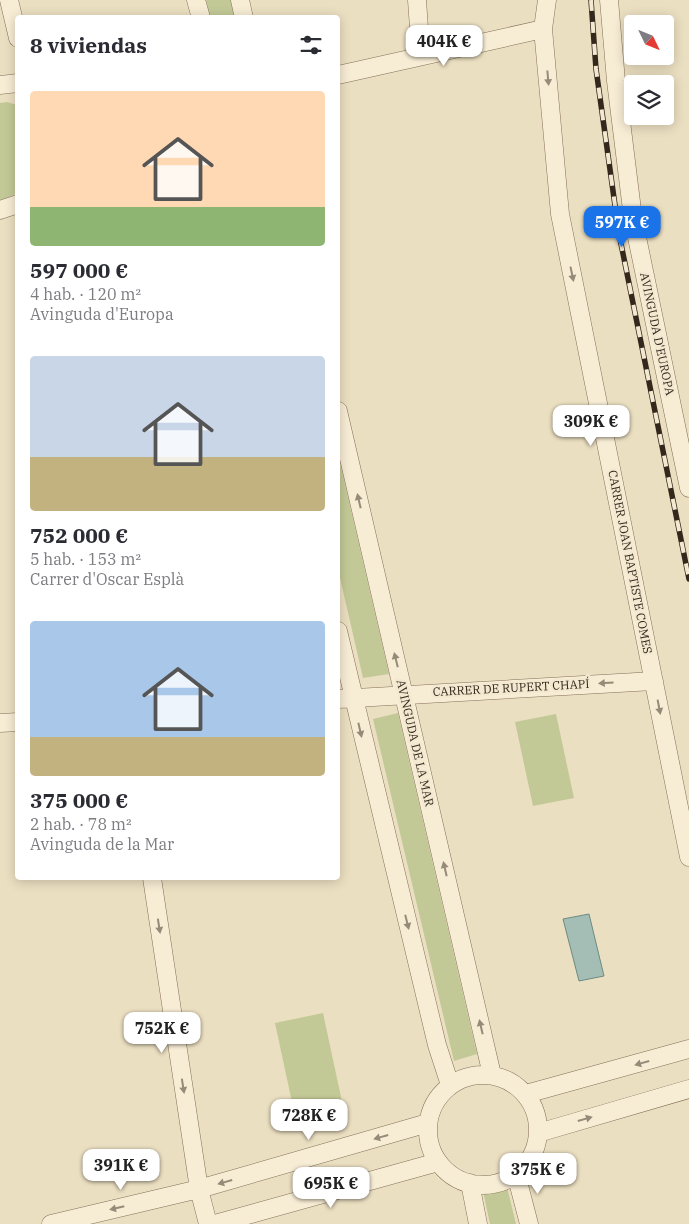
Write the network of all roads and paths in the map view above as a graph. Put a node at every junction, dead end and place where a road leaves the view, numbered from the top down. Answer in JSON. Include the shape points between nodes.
{"nodes":[{"id":1,"x":9,"y":0,"type":"edge"},
{"id":2,"x":196,"y":0,"type":"edge"},
{"id":3,"x":240,"y":0,"type":"edge"},
{"id":4,"x":417,"y":0,"type":"edge"},
{"id":5,"x":547,"y":0,"type":"edge"},
{"id":6,"x":609,"y":0,"type":"edge"},
{"id":7,"x":200,"y":15,"type":"edge"},
{"id":8,"x":243,"y":15,"type":"edge"},
{"id":9,"x":15,"y":25,"type":"edge"},
{"id":10,"x":543,"y":29,"type":"junction"},
{"id":11,"x":421,"y":56,"type":"junction"},
{"id":12,"x":340,"y":75,"type":"edge"},
{"id":13,"x":15,"y":83,"type":"edge"},
{"id":14,"x":0,"y":85,"type":"edge"},
{"id":15,"x":15,"y":205,"type":"edge"},
{"id":16,"x":0,"y":210,"type":"edge"},
{"id":17,"x":340,"y":420,"type":"edge"},
{"id":18,"x":689,"y":488,"type":"edge"},
{"id":19,"x":340,"y":650,"type":"edge"},
{"id":20,"x":654,"y":681,"type":"junction"},
{"id":21,"x":404,"y":694,"type":"junction"},
{"id":22,"x":345,"y":699,"type":"edge"},
{"id":23,"x":15,"y":722,"type":"edge"},
{"id":24,"x":0,"y":723,"type":"edge"},
{"id":25,"x":689,"y":856,"type":"edge"},
{"id":26,"x":152,"y":880,"type":"edge"},
{"id":27,"x":689,"y":1049,"type":"edge"},
{"id":28,"x":492,"y":1075,"type":"junction"},
{"id":29,"x":450,"y":1086,"type":"junction"},
{"id":30,"x":689,"y":1089,"type":"edge"},
{"id":31,"x":526,"y":1094,"type":"junction"},
{"id":32,"x":428,"y":1123,"type":"junction"},
{"id":33,"x":538,"y":1133,"type":"junction"},
{"id":34,"x":438,"y":1162,"type":"junction"},
{"id":35,"x":516,"y":1174,"type":"junction"},
{"id":36,"x":470,"y":1184,"type":"junction"},
{"id":37,"x":199,"y":1189,"type":"junction"},
{"id":38,"x":51,"y":1224,"type":"edge"},
{"id":39,"x":208,"y":1224,"type":"edge"},
{"id":40,"x":215,"y":1224,"type":"edge"},
{"id":41,"x":478,"y":1224,"type":"edge"},
{"id":42,"x":529,"y":1224,"type":"edge"}],
"edges":[{"from":1,"to":9,"type":"street"},
{"from":2,"to":7,"type":"street"},
{"from":3,"to":8,"type":"street"},
{"from":4,"to":11,"type":"street"},
{"from":5,"to":10,"type":"street","name":"CARRER JOAN BAPTISTE COMES"},
{"from":6,"to":18,"type":"street","name":"AVINGUDA D'EUROPA","via":[[633,218]]},
{"from":10,"to":11,"type":"street"},
{"from":10,"to":20,"type":"street","name":"CARRER JOAN BAPTISTE COMES","one_way":true,"via":[[560,214]]},
{"from":11,"to":12,"type":"street"},
{"from":13,"to":14,"type":"street"},
{"from":15,"to":16,"type":"street"},
{"from":21,"to":17,"type":"street","name":"AVINGUDA DE LA MAR","one_way":true},
{"from":19,"to":22,"type":"street"},
{"from":20,"to":21,"type":"street","name":"CARRER DE RUPERT CHAPÍ","one_way":true},
{"from":20,"to":25,"type":"street","name":"CARRER JOAN BAPTISTE COMES","one_way":true},
{"from":21,"to":22,"type":"street","name":"CARRER DE RUPERT CHAPÍ"},
{"from":28,"to":21,"type":"street","name":"AVINGUDA DE LA MAR","one_way":true},
{"from":22,"to":29,"type":"street","one_way":true},
{"from":23,"to":24,"type":"street"},
{"from":26,"to":37,"type":"street","one_way":true},
{"from":27,"to":31,"type":"street","one_way":true},
{"from":28,"to":29,"type":"street","via":[[471,1076]]},
{"from":28,"to":31,"type":"street","via":[[505,1079]]},
{"from":29,"to":32,"type":"street","via":[[432,1109]]},
{"from":33,"to":30,"type":"street","one_way":true},
{"from":31,"to":33,"type":"street","via":[[533,1106]]},
{"from":32,"to":34,"type":"street","via":[[430,1144]]},
{"from":32,"to":37,"type":"street","one_way":true},
{"from":33,"to":35,"type":"street","via":[[535,1149]]},
{"from":34,"to":36,"type":"street","via":[[447,1172]]},
{"from":34,"to":40,"type":"street"},
{"from":35,"to":36,"type":"street","via":[[492,1184]]},
{"from":35,"to":42,"type":"street"},
{"from":36,"to":41,"type":"street"},
{"from":37,"to":38,"type":"street","one_way":true},
{"from":37,"to":39,"type":"street"}]}
